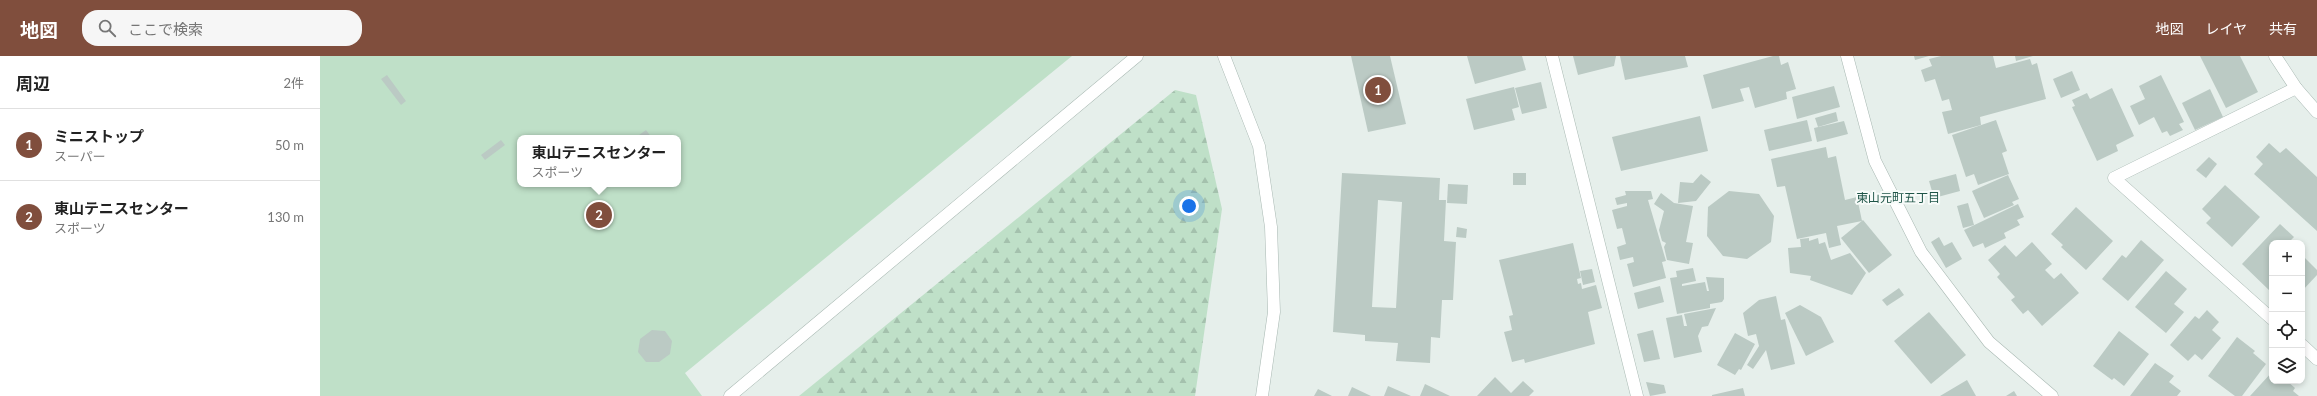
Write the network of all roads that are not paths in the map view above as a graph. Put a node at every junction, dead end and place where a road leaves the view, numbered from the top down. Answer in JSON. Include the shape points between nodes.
{"nodes":[{"id":1,"x":1137,"y":56,"type":"edge"},
{"id":2,"x":1224,"y":56,"type":"edge"},
{"id":3,"x":1552,"y":56,"type":"edge"},
{"id":4,"x":1847,"y":56,"type":"edge"},
{"id":5,"x":2275,"y":56,"type":"edge"},
{"id":6,"x":2296,"y":88,"type":"junction"},
{"id":7,"x":2317,"y":112,"type":"edge"},
{"id":8,"x":2269,"y":316,"type":"edge"},
{"id":9,"x":2304,"y":348,"type":"edge"},
{"id":10,"x":2317,"y":359,"type":"edge"},
{"id":11,"x":730,"y":396,"type":"edge"},
{"id":12,"x":1262,"y":396,"type":"edge"},
{"id":13,"x":1637,"y":396,"type":"edge"},
{"id":14,"x":2052,"y":396,"type":"edge"}],
"edges":[{"from":1,"to":11,"type":"street"},
{"from":2,"to":12,"type":"street","via":[[1258,146],[1271,227],[1274,312]]},
{"from":3,"to":13,"type":"street"},
{"from":4,"to":14,"type":"street","via":[[1875,161],[1921,252],[1989,342]]},
{"from":5,"to":6,"type":"street"},
{"from":6,"to":7,"type":"street"},
{"from":6,"to":8,"type":"street","via":[[2114,178]]},
{"from":9,"to":10,"type":"street"}]}
